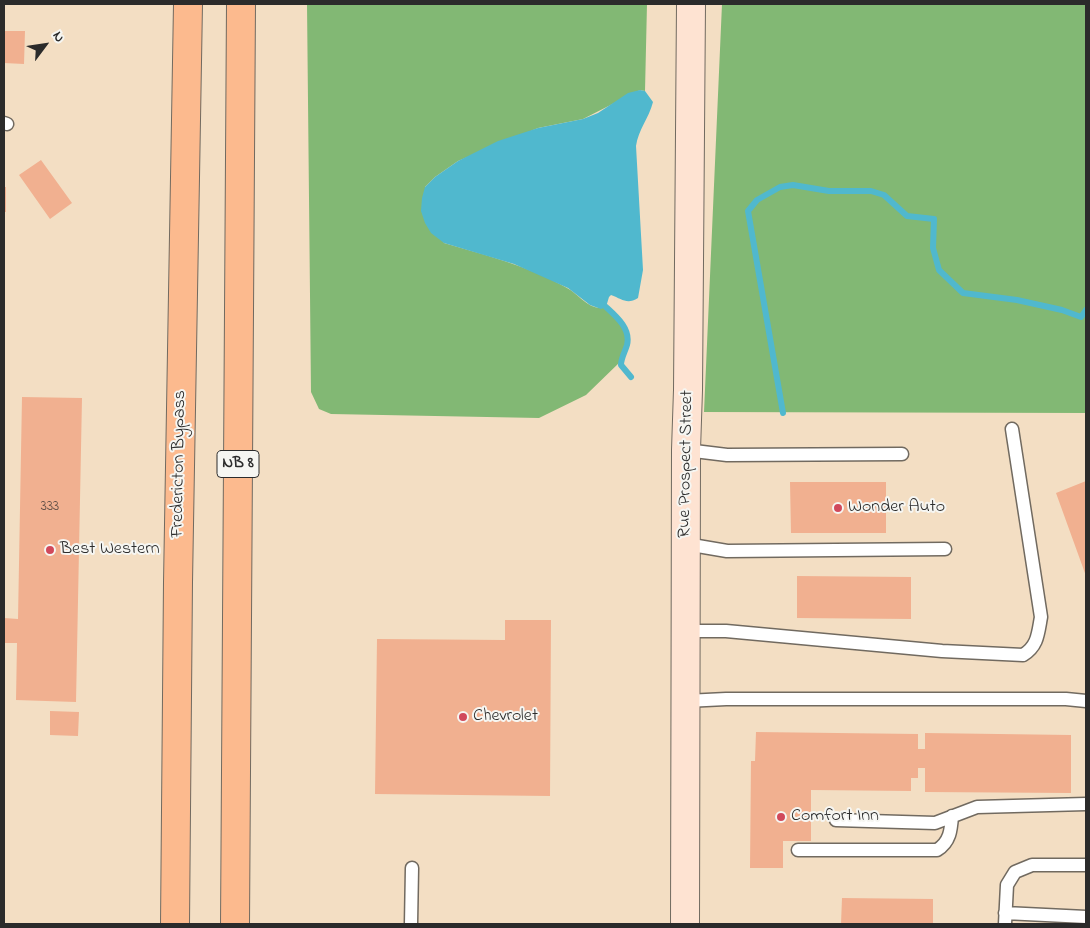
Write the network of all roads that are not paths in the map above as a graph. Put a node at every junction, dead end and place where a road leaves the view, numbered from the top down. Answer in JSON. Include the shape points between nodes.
{"nodes":[{"id":1,"x":188,"y":4,"type":"edge"},
{"id":2,"x":241,"y":4,"type":"edge"},
{"id":3,"x":690,"y":4,"type":"edge"},
{"id":4,"x":1012,"y":429,"type":"dead end"},
{"id":5,"x":686,"y":450,"type":"junction"},
{"id":6,"x":902,"y":454,"type":"dead end"},
{"id":7,"x":686,"y":544,"type":"junction"},
{"id":8,"x":945,"y":549,"type":"dead end"},
{"id":9,"x":686,"y":631,"type":"junction"},
{"id":10,"x":686,"y":701,"type":"junction"},
{"id":11,"x":1086,"y":701,"type":"edge"},
{"id":12,"x":1086,"y":804,"type":"edge"},
{"id":13,"x":952,"y":816,"type":"junction"},
{"id":14,"x":836,"y":820,"type":"dead end"},
{"id":15,"x":798,"y":850,"type":"dead end"},
{"id":16,"x":1086,"y":865,"type":"edge"},
{"id":17,"x":412,"y":868,"type":"dead end"},
{"id":18,"x":1086,"y":917,"type":"edge"},
{"id":19,"x":1005,"y":919,"type":"edge"},
{"id":20,"x":175,"y":924,"type":"edge"},
{"id":21,"x":235,"y":924,"type":"edge"},
{"id":22,"x":411,"y":924,"type":"edge"},
{"id":23,"x":685,"y":924,"type":"edge"}],
"edges":[{"from":1,"to":20,"type":"highway","name":"Fredericton Bypass"},
{"from":2,"to":21,"type":"highway","number":"NB 8"},
{"from":3,"to":5,"type":"main road","name":"Rue Prospect Street"},
{"from":4,"to":9,"type":"lane","via":[[1041,617],[1037,640],[1032,650],[1024,655],[942,651],[726,631]]},
{"from":5,"to":6,"type":"lane","via":[[727,455]]},
{"from":5,"to":7,"type":"main road","name":"Rue Prospect Street"},
{"from":7,"to":8,"type":"lane","via":[[727,551]]},
{"from":7,"to":9,"type":"main road","name":"Rue Prospect Street"},
{"from":9,"to":10,"type":"main road","name":"Rue Prospect Street"},
{"from":10,"to":11,"type":"lane"},
{"from":10,"to":23,"type":"main road","name":"Rue Prospect Street"},
{"from":12,"to":13,"type":"lane","via":[[977,806]]},
{"from":13,"to":14,"type":"lane","via":[[935,823]]},
{"from":13,"to":15,"type":"lane","via":[[951,833],[945,845],[937,850]]},
{"from":16,"to":19,"type":"lane","via":[[1032,865],[1015,872],[1007,885]]},
{"from":17,"to":22,"type":"lane"},
{"from":18,"to":19,"type":"lane"}]}
